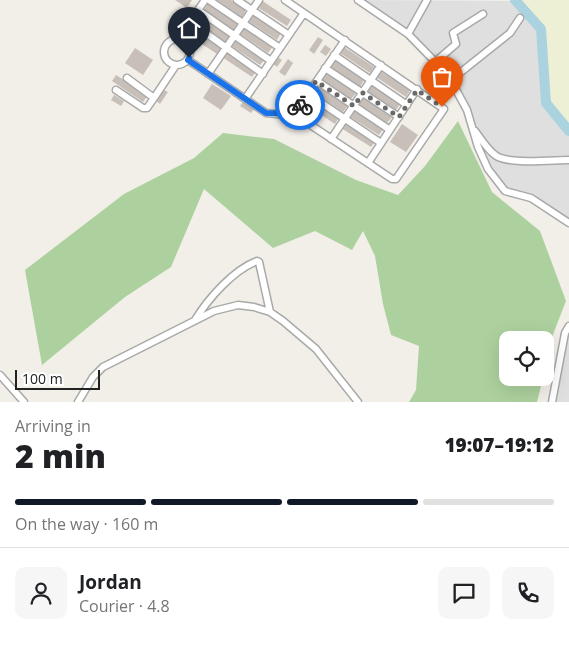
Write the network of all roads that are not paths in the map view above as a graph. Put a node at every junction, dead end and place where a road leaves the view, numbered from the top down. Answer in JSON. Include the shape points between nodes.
{"nodes":[{"id":1,"x":205,"y":0,"type":"edge"},
{"id":2,"x":209,"y":0,"type":"edge"},
{"id":3,"x":237,"y":0,"type":"edge"},
{"id":4,"x":259,"y":0,"type":"edge"},
{"id":5,"x":285,"y":0,"type":"edge"},
{"id":6,"x":358,"y":0,"type":"edge"},
{"id":7,"x":427,"y":0,"type":"edge"},
{"id":8,"x":198,"y":10,"type":"junction"},
{"id":9,"x":252,"y":10,"type":"junction"},
{"id":10,"x":304,"y":12,"type":"junction"},
{"id":11,"x":483,"y":14,"type":"dead end"},
{"id":12,"x":520,"y":18,"type":"dead end"},
{"id":13,"x":189,"y":21,"type":"junction"},
{"id":14,"x":243,"y":23,"type":"junction"},
{"id":15,"x":408,"y":34,"type":"junction"},
{"id":16,"x":235,"y":35,"type":"junction"},
{"id":17,"x":289,"y":35,"type":"junction"},
{"id":18,"x":177,"y":40,"type":"junction"},
{"id":19,"x":345,"y":40,"type":"junction"},
{"id":20,"x":226,"y":48,"type":"junction"},
{"id":21,"x":280,"y":48,"type":"junction"},
{"id":22,"x":334,"y":55,"type":"junction"},
{"id":23,"x":188,"y":60,"type":"junction"},
{"id":24,"x":271,"y":61,"type":"junction"},
{"id":25,"x":435,"y":62,"type":"junction"},
{"id":26,"x":176,"y":65,"type":"junction"},
{"id":27,"x":382,"y":65,"type":"junction"},
{"id":28,"x":325,"y":68,"type":"junction"},
{"id":29,"x":208,"y":74,"type":"junction"},
{"id":30,"x":262,"y":74,"type":"junction"},
{"id":31,"x":127,"y":78,"type":"dead end"},
{"id":32,"x":372,"y":79,"type":"junction"},
{"id":33,"x":451,"y":80,"type":"junction"},
{"id":34,"x":316,"y":81,"type":"junction"},
{"id":35,"x":116,"y":90,"type":"dead end"},
{"id":36,"x":417,"y":90,"type":"junction"},
{"id":37,"x":363,"y":93,"type":"junction"},
{"id":38,"x":308,"y":94,"type":"junction"},
{"id":39,"x":154,"y":98,"type":"junction"},
{"id":40,"x":245,"y":99,"type":"junction"},
{"id":41,"x":407,"y":105,"type":"junction"},
{"id":42,"x":354,"y":106,"type":"junction"},
{"id":43,"x":294,"y":114,"type":"junction"},
{"id":44,"x":399,"y":117,"type":"junction"},
{"id":45,"x":345,"y":118,"type":"junction"},
{"id":46,"x":472,"y":128,"type":"junction"},
{"id":47,"x":390,"y":130,"type":"junction"},
{"id":48,"x":331,"y":139,"type":"junction"},
{"id":49,"x":381,"y":143,"type":"junction"},
{"id":50,"x":569,"y":160,"type":"edge"},
{"id":51,"x":368,"y":163,"type":"junction"},
{"id":52,"x":569,"y":223,"type":"edge"},
{"id":53,"x":270,"y":312,"type":"junction"},
{"id":54,"x":194,"y":322,"type":"junction"},
{"id":55,"x":569,"y":326,"type":"edge"},
{"id":56,"x":0,"y":375,"type":"edge"},
{"id":57,"x":24,"y":402,"type":"edge"},
{"id":58,"x":78,"y":402,"type":"edge"},
{"id":59,"x":358,"y":402,"type":"edge"},
{"id":60,"x":552,"y":402,"type":"edge"}],
"edges":[{"from":1,"to":8,"type":"street"},
{"from":2,"to":14,"type":"street"},
{"from":3,"to":9,"type":"street"},
{"from":4,"to":9,"type":"street"},
{"from":5,"to":10,"type":"street"},
{"from":6,"to":15,"type":"street"},
{"from":7,"to":15,"type":"street"},
{"from":8,"to":13,"type":"street"},
{"from":8,"to":16,"type":"street"},
{"from":9,"to":14,"type":"street"},
{"from":9,"to":17,"type":"street"},
{"from":10,"to":17,"type":"street"},
{"from":10,"to":19,"type":"street"},
{"from":11,"to":25,"type":"street","via":[[453,34],[456,44]]},
{"from":12,"to":33,"type":"street","via":[[510,33]]},
{"from":13,"to":18,"type":"street"},
{"from":13,"to":20,"type":"street"},
{"from":14,"to":16,"type":"street"},
{"from":14,"to":21,"type":"street"},
{"from":15,"to":25,"type":"street"},
{"from":16,"to":20,"type":"street"},
{"from":16,"to":24,"type":"street"},
{"from":17,"to":21,"type":"street"},
{"from":18,"to":23,"type":"street","via":[[189,46]]},
{"from":18,"to":26,"type":"street","via":[[167,45],[165,54],[168,61]]},
{"from":19,"to":22,"type":"street"},
{"from":19,"to":27,"type":"street"},
{"from":20,"to":29,"type":"street"},
{"from":20,"to":30,"type":"street"},
{"from":21,"to":24,"type":"street"},
{"from":22,"to":28,"type":"street"},
{"from":22,"to":32,"type":"street"},
{"from":23,"to":26,"type":"street"},
{"from":23,"to":29,"type":"street"},
{"from":24,"to":30,"type":"street"},
{"from":25,"to":33,"type":"street"},
{"from":26,"to":39,"type":"street"},
{"from":27,"to":32,"type":"street"},
{"from":27,"to":36,"type":"street"},
{"from":28,"to":34,"type":"street"},
{"from":28,"to":37,"type":"street"},
{"from":29,"to":40,"type":"street"},
{"from":30,"to":40,"type":"street"},
{"from":31,"to":39,"type":"street"},
{"from":32,"to":37,"type":"street"},
{"from":32,"to":41,"type":"street"},
{"from":33,"to":46,"type":"street","via":[[468,110]]},
{"from":34,"to":38,"type":"street"},
{"from":34,"to":42,"type":"street"},
{"from":35,"to":39,"type":"street","via":[[143,108],[147,108]]},
{"from":36,"to":41,"type":"street"},
{"from":36,"to":51,"type":"street","via":[[444,111],[396,179]]},
{"from":37,"to":42,"type":"street"},
{"from":37,"to":44,"type":"street"},
{"from":38,"to":43,"type":"street"},
{"from":38,"to":45,"type":"street"},
{"from":40,"to":43,"type":"street","via":[[268,114]]},
{"from":41,"to":44,"type":"street"},
{"from":42,"to":45,"type":"street"},
{"from":42,"to":47,"type":"street"},
{"from":43,"to":48,"type":"street"},
{"from":44,"to":47,"type":"street"},
{"from":45,"to":48,"type":"street"},
{"from":45,"to":49,"type":"street"},
{"from":46,"to":50,"type":"street","via":[[500,158]]},
{"from":46,"to":52,"type":"street","via":[[488,169],[505,191],[532,198]]},
{"from":47,"to":49,"type":"street"},
{"from":48,"to":51,"type":"street"},
{"from":49,"to":51,"type":"street"},
{"from":53,"to":54,"type":"street","via":[[238,305],[214,311]]},
{"from":53,"to":54,"type":"street","via":[[260,262],[257,261],[234,276],[200,311]]},
{"from":53,"to":59,"type":"street","via":[[316,349]]},
{"from":54,"to":58,"type":"street","via":[[96,372]]},
{"from":55,"to":60,"type":"street"},
{"from":56,"to":57,"type":"street"}]}
